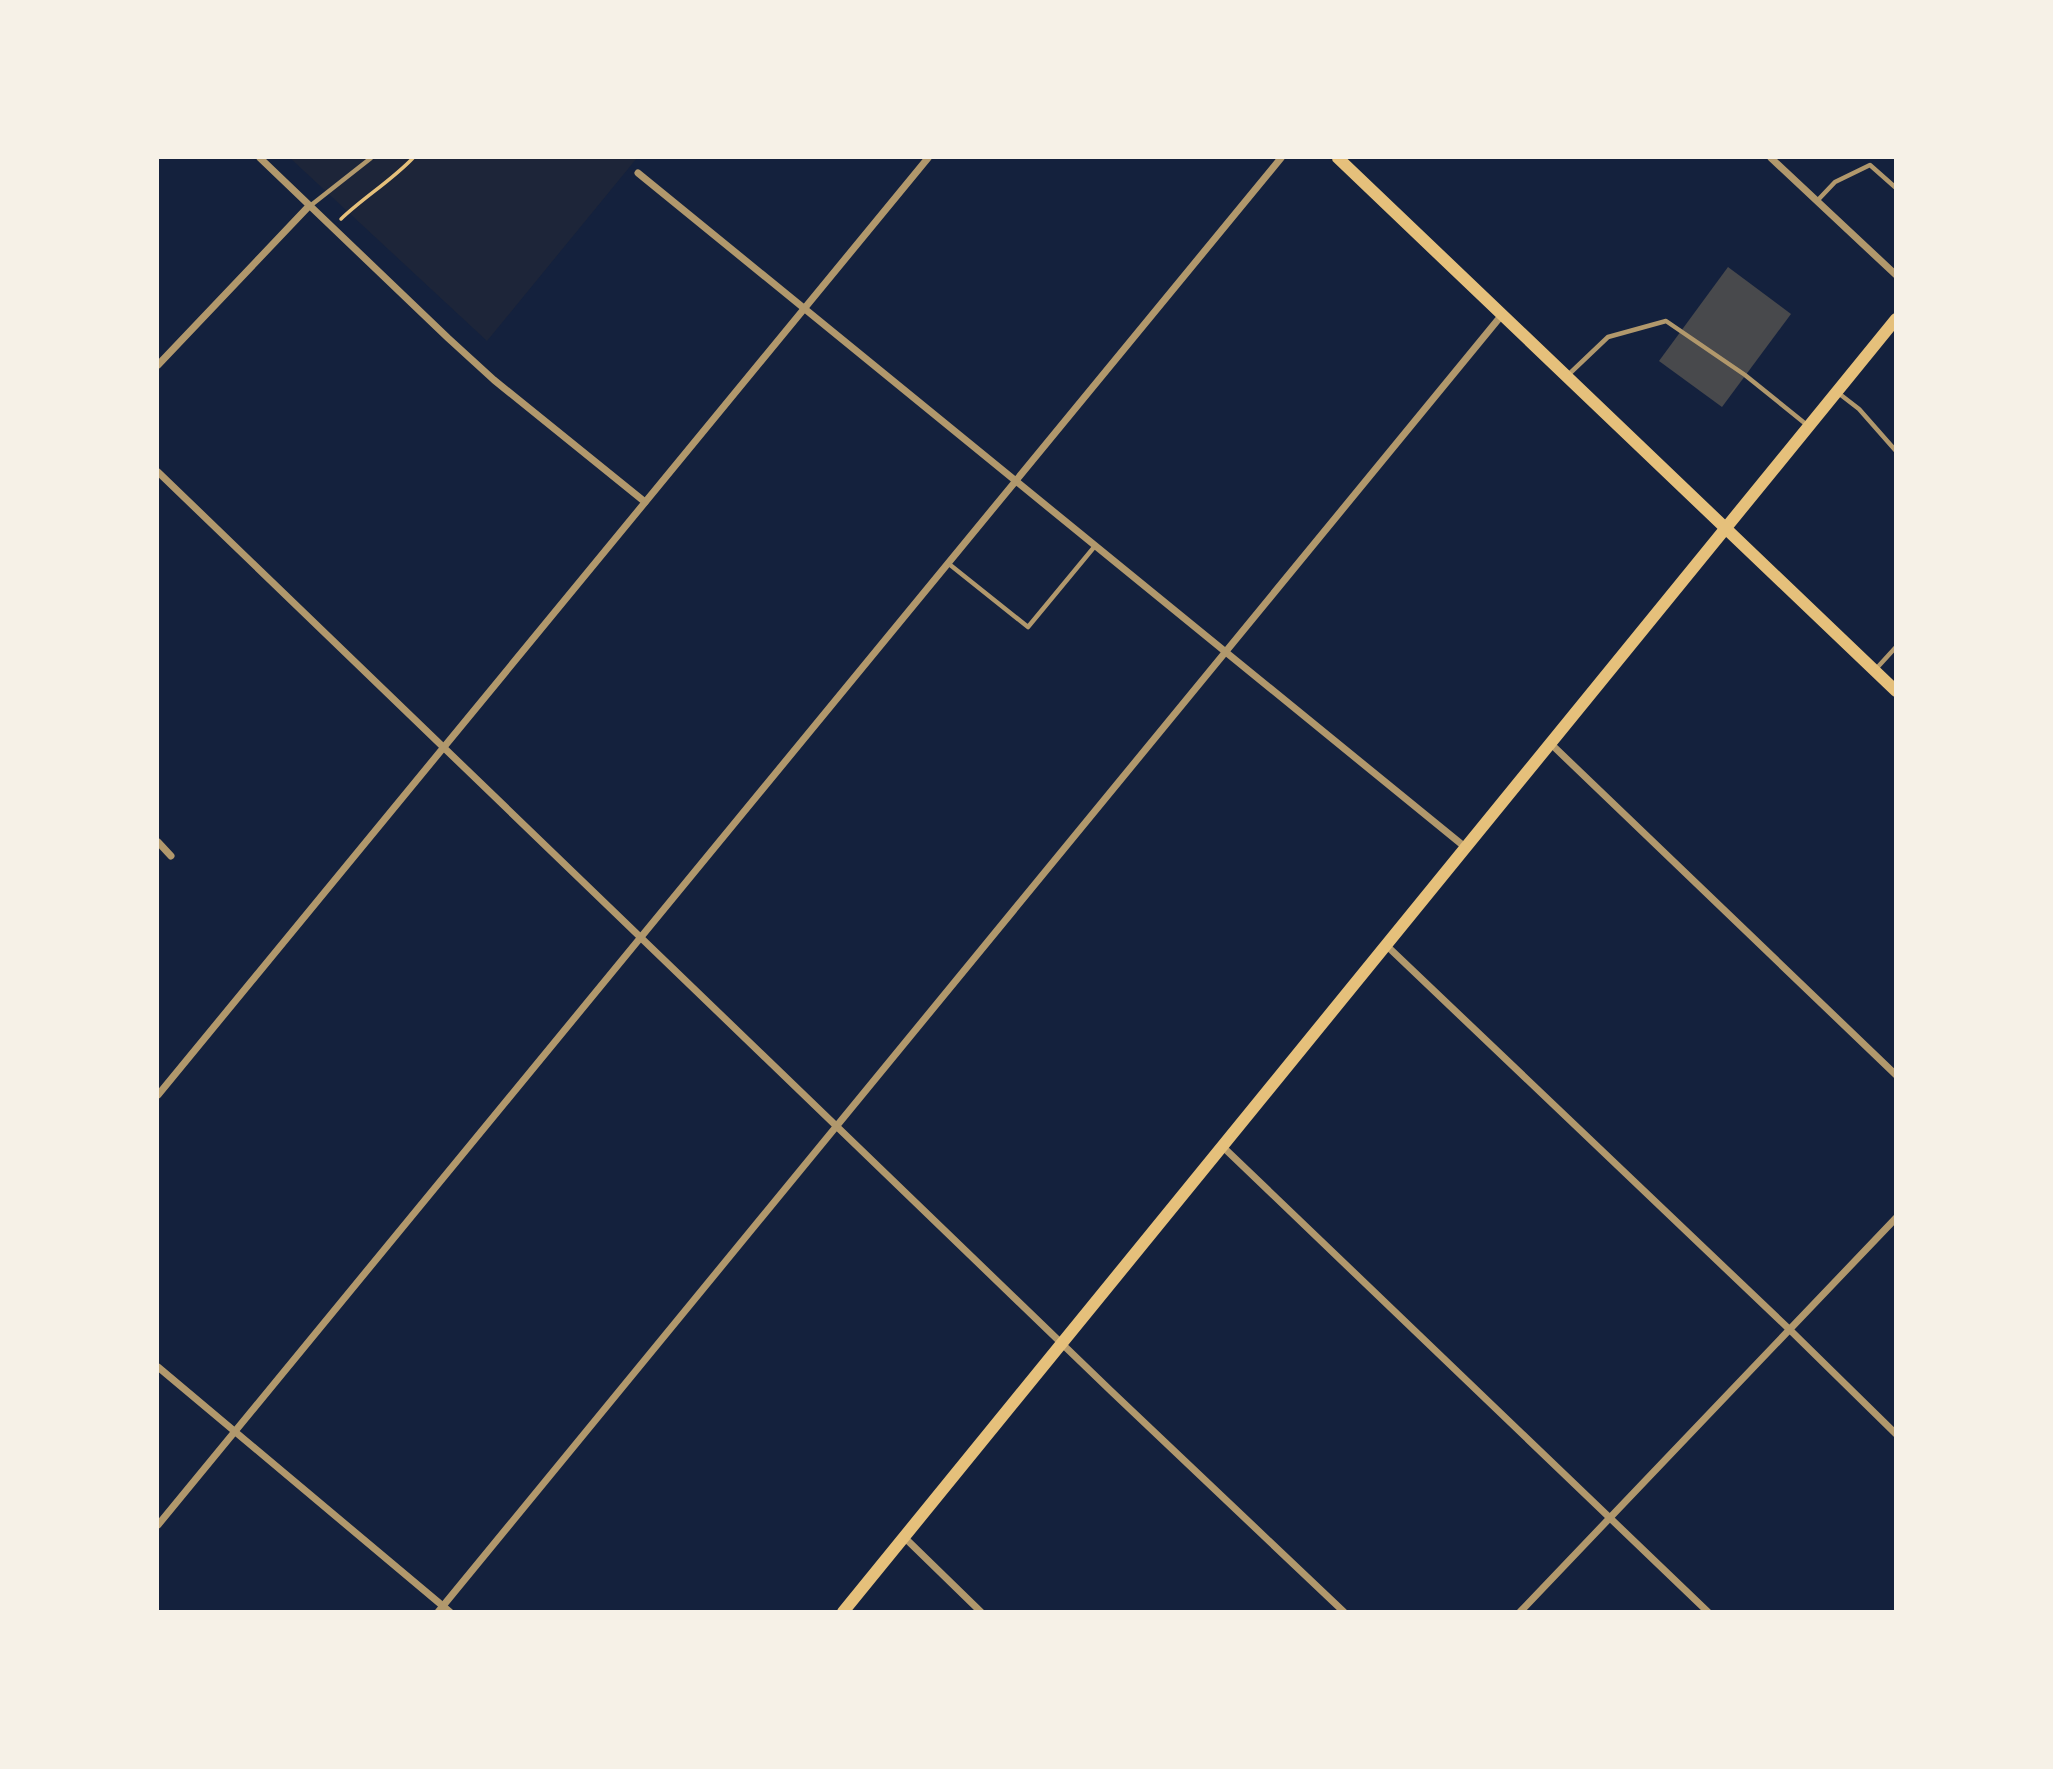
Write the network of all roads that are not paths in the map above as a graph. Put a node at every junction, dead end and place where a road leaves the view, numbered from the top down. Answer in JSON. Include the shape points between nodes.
{"nodes":[{"id":1,"x":260,"y":158,"type":"edge"},
{"id":2,"x":371,"y":158,"type":"edge"},
{"id":3,"x":928,"y":158,"type":"edge"},
{"id":4,"x":1281,"y":158,"type":"edge"},
{"id":5,"x":1338,"y":158,"type":"edge"},
{"id":6,"x":1771,"y":158,"type":"edge"},
{"id":7,"x":638,"y":173,"type":"dead end"},
{"id":8,"x":1895,"y":188,"type":"edge"},
{"id":9,"x":1817,"y":201,"type":"junction"},
{"id":10,"x":309,"y":206,"type":"junction"},
{"id":11,"x":1895,"y":275,"type":"edge"},
{"id":12,"x":804,"y":309,"type":"junction"},
{"id":13,"x":1501,"y":316,"type":"junction"},
{"id":14,"x":1895,"y":319,"type":"edge"},
{"id":15,"x":158,"y":365,"type":"edge"},
{"id":16,"x":1566,"y":376,"type":"junction"},
{"id":17,"x":1836,"y":392,"type":"junction"},
{"id":18,"x":1808,"y":426,"type":"junction"},
{"id":19,"x":1895,"y":451,"type":"edge"},
{"id":20,"x":158,"y":472,"type":"edge"},
{"id":21,"x":1015,"y":481,"type":"junction"},
{"id":22,"x":645,"y":502,"type":"junction"},
{"id":23,"x":1724,"y":528,"type":"junction"},
{"id":24,"x":1095,"y":546,"type":"junction"},
{"id":25,"x":948,"y":563,"type":"junction"},
{"id":26,"x":1895,"y":647,"type":"edge"},
{"id":27,"x":1225,"y":652,"type":"junction"},
{"id":28,"x":1874,"y":671,"type":"junction"},
{"id":29,"x":1895,"y":691,"type":"edge"},
{"id":30,"x":1549,"y":743,"type":"junction"},
{"id":31,"x":443,"y":748,"type":"junction"},
{"id":32,"x":158,"y":842,"type":"edge"},
{"id":33,"x":1465,"y":847,"type":"junction"},
{"id":34,"x":172,"y":856,"type":"dead end"},
{"id":35,"x":641,"y":937,"type":"junction"},
{"id":36,"x":1387,"y":946,"type":"junction"},
{"id":37,"x":1895,"y":1075,"type":"edge"},
{"id":38,"x":158,"y":1095,"type":"edge"},
{"id":39,"x":837,"y":1126,"type":"junction"},
{"id":40,"x":1222,"y":1145,"type":"junction"},
{"id":41,"x":1895,"y":1217,"type":"edge"},
{"id":42,"x":1789,"y":1329,"type":"junction"},
{"id":43,"x":1063,"y":1343,"type":"junction"},
{"id":44,"x":158,"y":1367,"type":"edge"},
{"id":45,"x":234,"y":1432,"type":"junction"},
{"id":46,"x":1895,"y":1434,"type":"edge"},
{"id":47,"x":1610,"y":1518,"type":"junction"},
{"id":48,"x":158,"y":1525,"type":"edge"},
{"id":49,"x":904,"y":1537,"type":"junction"},
{"id":50,"x":444,"y":1610,"type":"edge"},
{"id":51,"x":843,"y":1612,"type":"edge"},
{"id":52,"x":981,"y":1612,"type":"edge"},
{"id":53,"x":1344,"y":1612,"type":"edge"},
{"id":54,"x":1520,"y":1612,"type":"edge"},
{"id":55,"x":1708,"y":1612,"type":"edge"}],
"edges":[{"from":1,"to":10,"type":"street"},
{"from":2,"to":10,"type":"lane"},
{"from":3,"to":12,"type":"street"},
{"from":4,"to":21,"type":"street"},
{"from":5,"to":13,"type":"main road"},
{"from":6,"to":9,"type":"street"},
{"from":7,"to":12,"type":"street"},
{"from":8,"to":9,"type":"lane","via":[[1870,165],[1835,182]]},
{"from":9,"to":11,"type":"street"},
{"from":10,"to":15,"type":"street"},
{"from":10,"to":22,"type":"street","via":[[494,380]]},
{"from":12,"to":21,"type":"street"},
{"from":12,"to":22,"type":"street"},
{"from":13,"to":16,"type":"main road"},
{"from":13,"to":27,"type":"street"},
{"from":14,"to":17,"type":"main road"},
{"from":16,"to":18,"type":"lane","via":[[1608,337],[1666,321],[1745,375]]},
{"from":16,"to":23,"type":"main road"},
{"from":17,"to":18,"type":"main road"},
{"from":17,"to":19,"type":"lane","via":[[1859,409]]},
{"from":18,"to":23,"type":"main road"},
{"from":20,"to":31,"type":"street"},
{"from":21,"to":24,"type":"street"},
{"from":21,"to":25,"type":"street"},
{"from":22,"to":31,"type":"street"},
{"from":23,"to":28,"type":"main road"},
{"from":23,"to":30,"type":"main road"},
{"from":24,"to":25,"type":"lane","via":[[1028,627]]},
{"from":24,"to":27,"type":"street"},
{"from":25,"to":35,"type":"street"},
{"from":26,"to":28,"type":"lane"},
{"from":27,"to":33,"type":"street"},
{"from":27,"to":39,"type":"street"},
{"from":28,"to":29,"type":"main road"},
{"from":30,"to":33,"type":"main road"},
{"from":30,"to":37,"type":"street"},
{"from":31,"to":35,"type":"street"},
{"from":31,"to":38,"type":"street"},
{"from":32,"to":34,"type":"street"},
{"from":33,"to":36,"type":"main road"},
{"from":35,"to":39,"type":"street"},
{"from":35,"to":45,"type":"street"},
{"from":36,"to":40,"type":"main road"},
{"from":36,"to":42,"type":"street"},
{"from":39,"to":43,"type":"street"},
{"from":39,"to":50,"type":"street"},
{"from":40,"to":43,"type":"main road"},
{"from":40,"to":47,"type":"street"},
{"from":41,"to":42,"type":"street"},
{"from":42,"to":46,"type":"street"},
{"from":42,"to":47,"type":"street"},
{"from":43,"to":49,"type":"main road"},
{"from":43,"to":53,"type":"street"},
{"from":44,"to":45,"type":"street"},
{"from":45,"to":48,"type":"street"},
{"from":45,"to":50,"type":"street"},
{"from":47,"to":54,"type":"street"},
{"from":47,"to":55,"type":"street"},
{"from":49,"to":51,"type":"main road"},
{"from":49,"to":52,"type":"street"}]}
